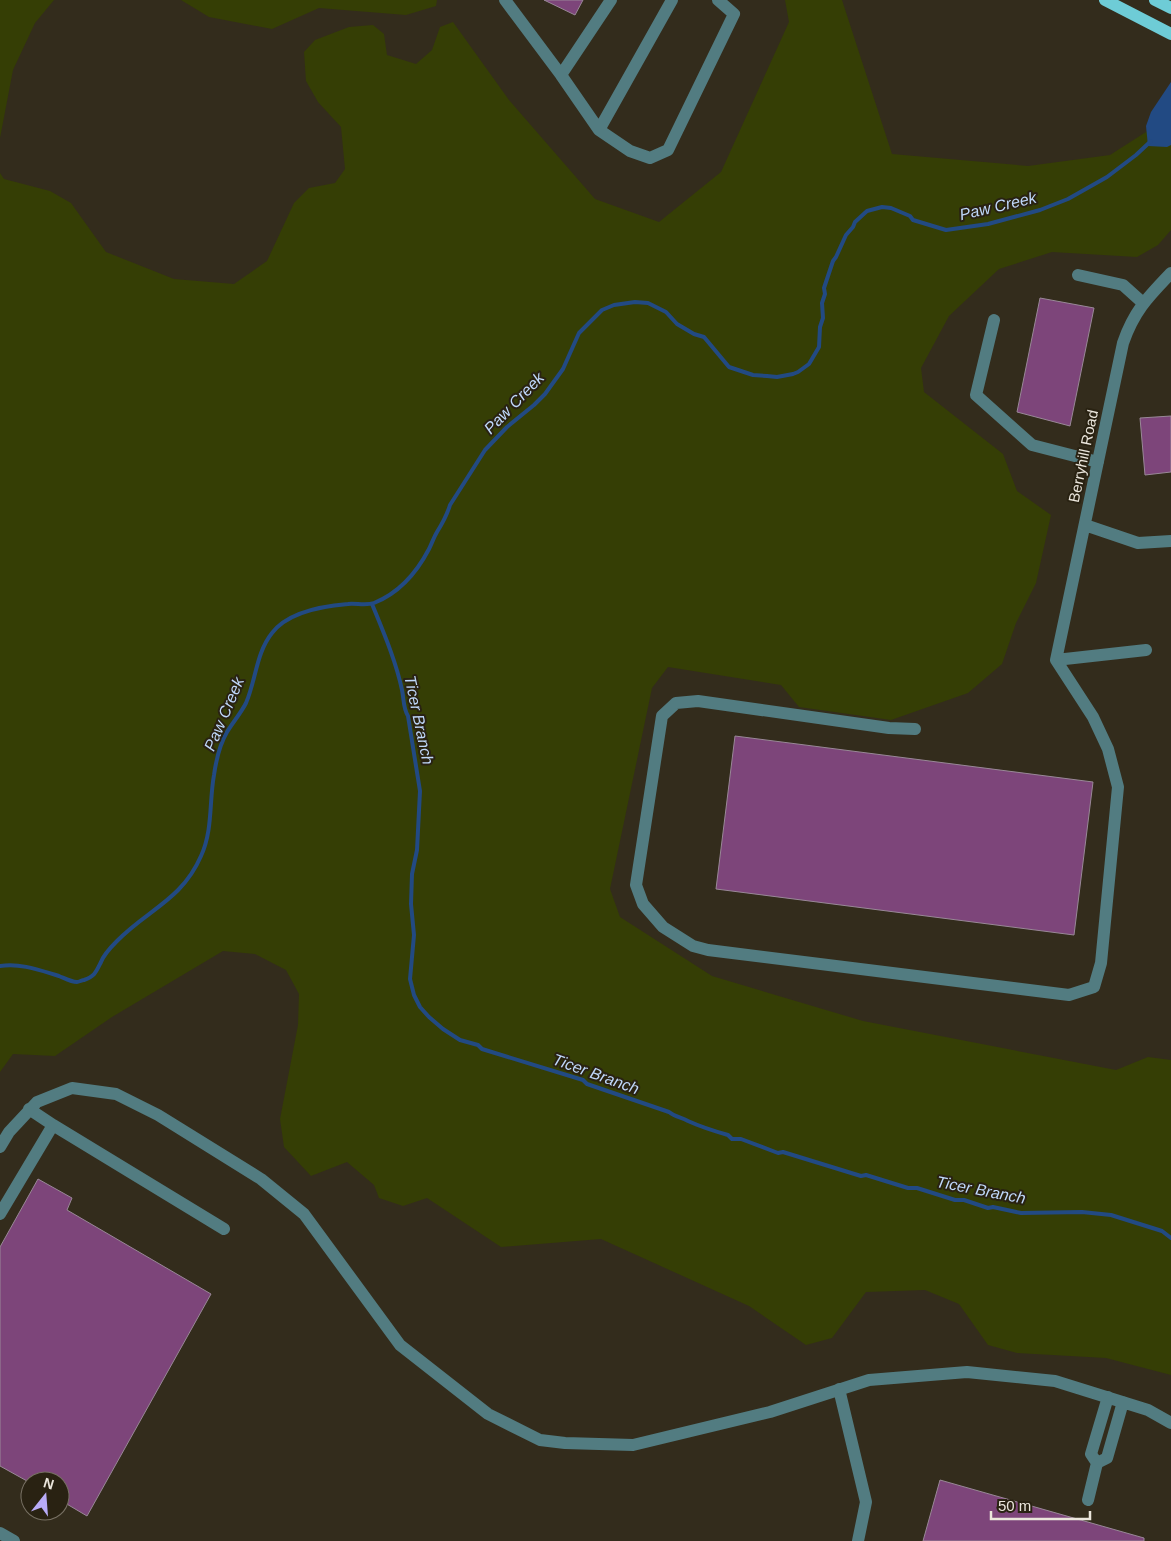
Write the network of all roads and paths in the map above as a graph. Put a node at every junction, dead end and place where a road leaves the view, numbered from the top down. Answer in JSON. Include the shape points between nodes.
{"nodes":[{"id":1,"x":505,"y":0,"type":"edge"},
{"id":2,"x":611,"y":0,"type":"edge"},
{"id":3,"x":672,"y":0,"type":"edge"},
{"id":4,"x":718,"y":0,"type":"edge"},
{"id":5,"x":1105,"y":0,"type":"edge"},
{"id":6,"x":1155,"y":0,"type":"edge"},
{"id":7,"x":1171,"y":8,"type":"edge"},
{"id":8,"x":1171,"y":34,"type":"edge"},
{"id":9,"x":561,"y":74,"type":"junction"},
{"id":10,"x":599,"y":130,"type":"junction"},
{"id":11,"x":1171,"y":273,"type":"edge"},
{"id":12,"x":1078,"y":275,"type":"dead end"},
{"id":13,"x":1143,"y":303,"type":"junction"},
{"id":14,"x":994,"y":320,"type":"dead end"},
{"id":15,"x":1098,"y":462,"type":"junction"},
{"id":16,"x":1085,"y":525,"type":"junction"},
{"id":17,"x":1171,"y":541,"type":"edge"},
{"id":18,"x":1146,"y":650,"type":"dead end"},
{"id":19,"x":1056,"y":660,"type":"junction"},
{"id":20,"x":915,"y":729,"type":"dead end"},
{"id":21,"x":29,"y":1109,"type":"junction"},
{"id":22,"x":53,"y":1125,"type":"junction"},
{"id":23,"x":0,"y":1147,"type":"edge"},
{"id":24,"x":0,"y":1214,"type":"edge"},
{"id":25,"x":224,"y":1229,"type":"dead end"},
{"id":26,"x":839,"y":1389,"type":"junction"},
{"id":27,"x":1108,"y":1397,"type":"junction"},
{"id":28,"x":1123,"y":1402,"type":"junction"},
{"id":29,"x":1171,"y":1423,"type":"edge"},
{"id":30,"x":1097,"y":1463,"type":"junction"},
{"id":31,"x":1088,"y":1500,"type":"dead end"},
{"id":32,"x":0,"y":1533,"type":"edge"},
{"id":33,"x":14,"y":1541,"type":"edge"},
{"id":34,"x":858,"y":1541,"type":"edge"}],
"edges":[{"from":1,"to":9,"type":"street"},
{"from":2,"to":9,"type":"street"},
{"from":3,"to":10,"type":"street"},
{"from":4,"to":10,"type":"street","via":[[734,14],[668,150],[650,158],[630,151]]},
{"from":5,"to":8,"type":"main road"},
{"from":6,"to":7,"type":"main road"},
{"from":9,"to":10,"type":"street"},
{"from":11,"to":13,"type":"street","name":"Berryhill Road"},
{"from":12,"to":13,"type":"street","via":[[1123,285]]},
{"from":13,"to":15,"type":"street","name":"Berryhill Road","via":[[1123,343]]},
{"from":14,"to":15,"type":"street","via":[[976,395],[1032,445]]},
{"from":15,"to":16,"type":"street","name":"Berryhill Road"},
{"from":16,"to":17,"type":"street","via":[[1138,543]]},
{"from":16,"to":19,"type":"street","name":"Berryhill Road"},
{"from":18,"to":19,"type":"street"},
{"from":19,"to":20,"type":"street","via":[[1093,717],[1108,749],[1118,787],[1101,963],[1094,987],[1069,995],[708,950],[693,946],[663,927],[643,904],[636,885],[662,716],[676,703],[698,700]]},
{"from":21,"to":22,"type":"street"},
{"from":21,"to":23,"type":"street"},
{"from":21,"to":26,"type":"street","via":[[37,1102],[72,1088],[116,1094],[158,1115],[261,1179],[304,1214],[400,1345],[488,1414],[540,1440],[634,1444],[770,1412]]},
{"from":22,"to":24,"type":"street"},
{"from":22,"to":25,"type":"street"},
{"from":26,"to":27,"type":"street","via":[[869,1380],[967,1372],[1055,1381]]},
{"from":26,"to":34,"type":"street","via":[[866,1502]]},
{"from":27,"to":28,"type":"street"},
{"from":27,"to":30,"type":"street","via":[[1092,1454]]},
{"from":28,"to":29,"type":"street","via":[[1148,1410]]},
{"from":28,"to":30,"type":"street","via":[[1106,1458]]},
{"from":30,"to":31,"type":"street"},
{"from":32,"to":33,"type":"street"}]}
